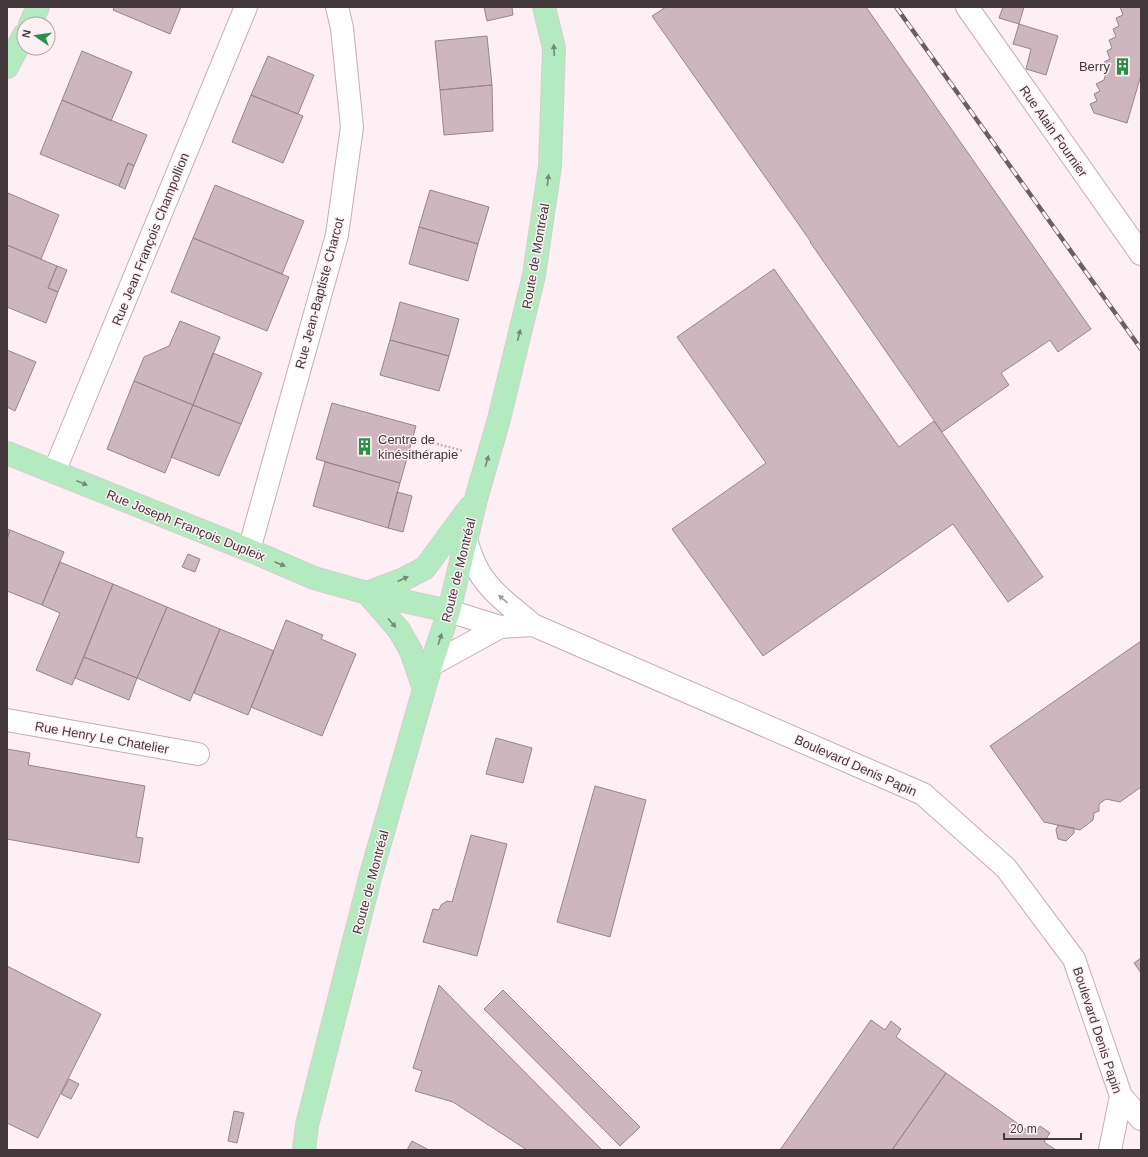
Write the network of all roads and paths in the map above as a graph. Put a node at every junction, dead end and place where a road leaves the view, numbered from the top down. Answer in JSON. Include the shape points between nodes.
{"nodes":[{"id":1,"x":246,"y":7,"type":"edge"},
{"id":2,"x":337,"y":7,"type":"edge"},
{"id":3,"x":544,"y":7,"type":"edge"},
{"id":4,"x":967,"y":7,"type":"edge"},
{"id":5,"x":16,"y":50,"type":"edge"},
{"id":6,"x":7,"y":67,"type":"edge"},
{"id":7,"x":1141,"y":254,"type":"edge"},
{"id":8,"x":433,"y":443,"type":"dead end"},
{"id":9,"x":459,"y":450,"type":"dead end"},
{"id":10,"x":7,"y":453,"type":"edge"},
{"id":11,"x":54,"y":472,"type":"junction"},
{"id":12,"x":476,"y":499,"type":"junction"},
{"id":13,"x":466,"y":539,"type":"junction"},
{"id":14,"x":249,"y":550,"type":"junction"},
{"id":15,"x":367,"y":593,"type":"junction"},
{"id":16,"x":449,"y":611,"type":"junction"},
{"id":17,"x":533,"y":625,"type":"junction"},
{"id":18,"x":500,"y":627,"type":"junction"},
{"id":19,"x":431,"y":665,"type":"junction"},
{"id":20,"x":424,"y":689,"type":"junction"},
{"id":21,"x":7,"y":720,"type":"edge"},
{"id":22,"x":198,"y":754,"type":"dead end"},
{"id":23,"x":1121,"y":1096,"type":"junction"},
{"id":24,"x":1141,"y":1119,"type":"edge"},
{"id":25,"x":307,"y":1125,"type":"junction"},
{"id":26,"x":291,"y":1150,"type":"edge"},
{"id":27,"x":304,"y":1150,"type":"edge"},
{"id":28,"x":1110,"y":1150,"type":"edge"}],
"edges":[{"from":1,"to":11,"type":"street","name":"Rue Jean François Champollion"},
{"from":2,"to":14,"type":"street","name":"Rue Jean-Baptiste Charcot","via":[[342,28],[352,127],[337,235]]},
{"from":12,"to":3,"type":"main road","name":"Route de Montréal","one_way":true,"via":[[499,419],[534,275],[550,166],[554,48]]},
{"from":4,"to":7,"type":"street","name":"Rue Alain Fournier"},
{"from":5,"to":6,"type":"main road"},
{"from":8,"to":9,"type":"path"},
{"from":10,"to":11,"type":"main road","name":"Rue Joseph François Dupleix"},
{"from":11,"to":14,"type":"main road","name":"Rue Joseph François Dupleix","one_way":true},
{"from":12,"to":13,"type":"main road","name":"Route de Montréal"},
{"from":15,"to":12,"type":"main road","one_way":true,"via":[[425,568]]},
{"from":13,"to":16,"type":"main road","name":"Route de Montréal"},
{"from":17,"to":13,"type":"street","name":"Boulevard Denis Papin","one_way":true,"via":[[496,594],[485,580],[474,563]]},
{"from":14,"to":15,"type":"main road","name":"Rue Joseph François Dupleix","one_way":true,"via":[[314,578]]},
{"from":15,"to":16,"type":"main road","name":"Rue Joseph François Dupleix"},
{"from":15,"to":20,"type":"main road","one_way":true,"via":[[399,630],[411,651]]},
{"from":16,"to":18,"type":"street","name":"Boulevard Denis Papin"},
{"from":19,"to":16,"type":"main road","name":"Route de Montréal","one_way":true},
{"from":17,"to":18,"type":"street","name":"Boulevard Denis Papin"},
{"from":17,"to":23,"type":"street","name":"Boulevard Denis Papin","via":[[923,794],[1006,868],[1074,959]]},
{"from":18,"to":19,"type":"street","name":"Boulevard Denis Papin"},
{"from":19,"to":20,"type":"main road","name":"Route de Montréal"},
{"from":20,"to":25,"type":"main road","name":"Route de Montréal","via":[[371,874]]},
{"from":21,"to":22,"type":"street","name":"Rue Henry Le Chatelier"},
{"from":23,"to":24,"type":"street"},
{"from":23,"to":28,"type":"street","name":"Boulevard Denis Papin"},
{"from":25,"to":26,"type":"main road","name":"Route de Montréal"},
{"from":25,"to":27,"type":"main road","name":"Route de Montréal"}]}
